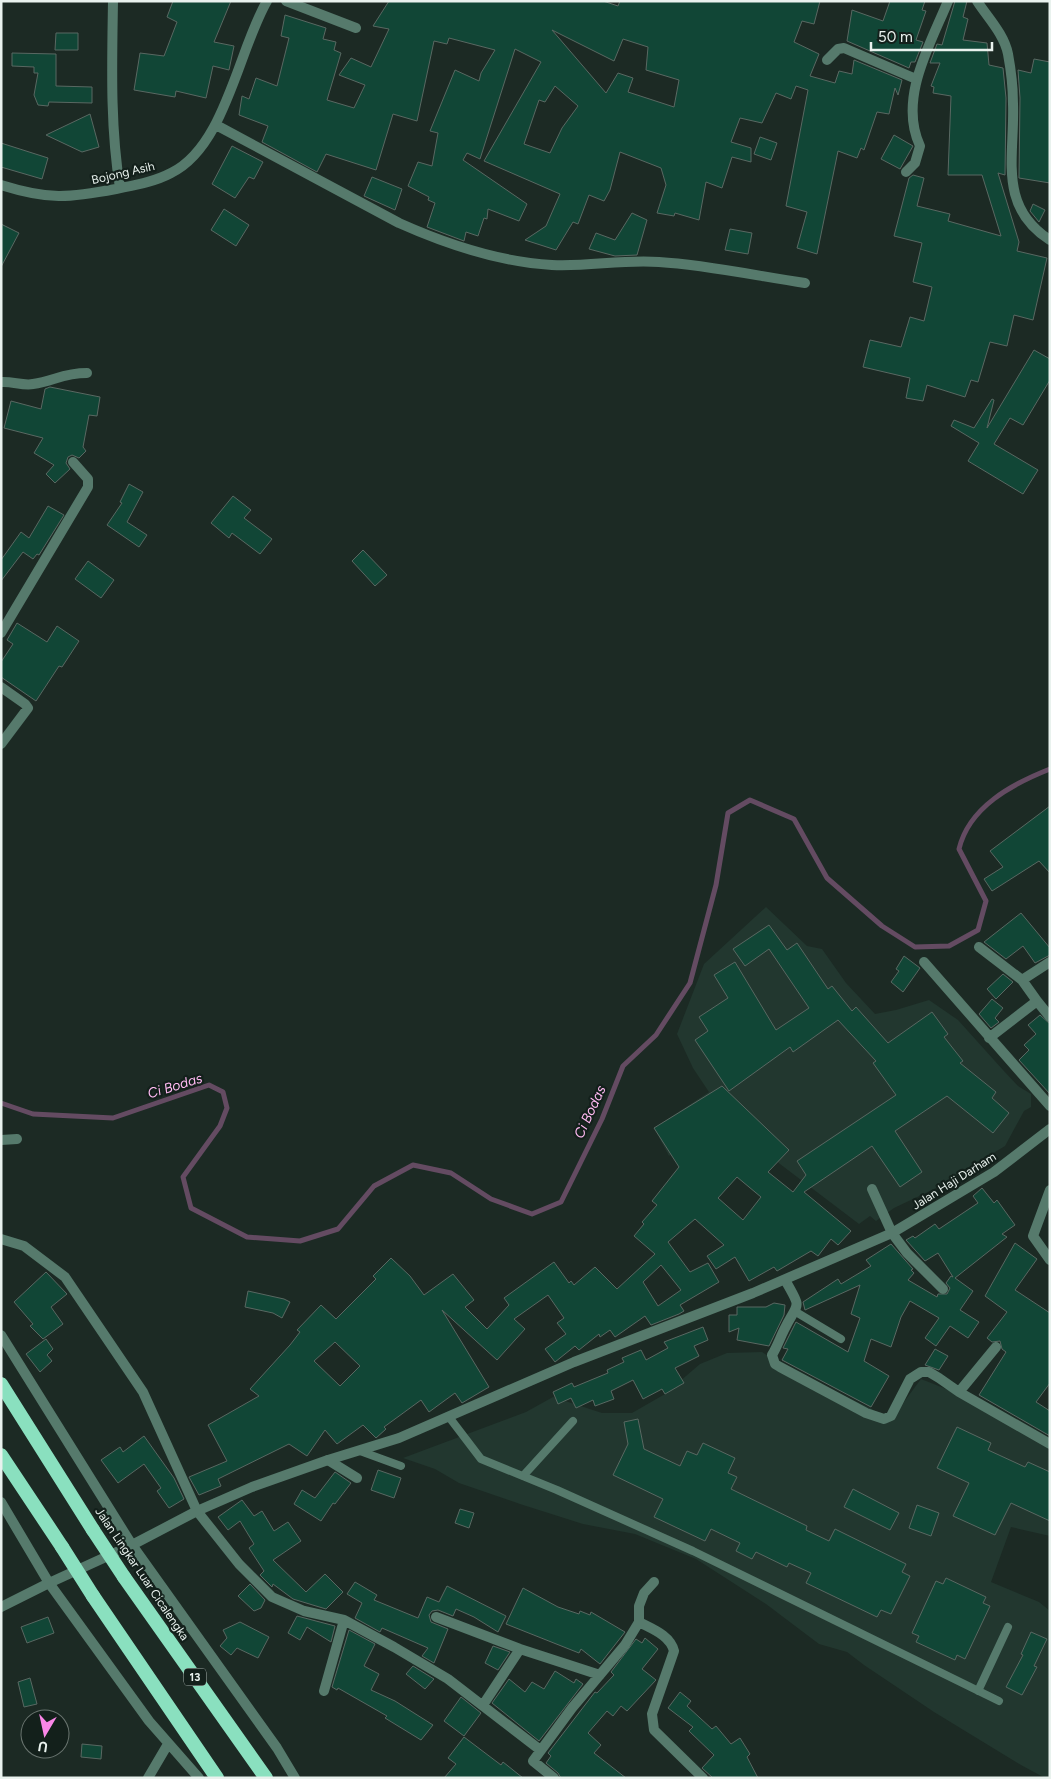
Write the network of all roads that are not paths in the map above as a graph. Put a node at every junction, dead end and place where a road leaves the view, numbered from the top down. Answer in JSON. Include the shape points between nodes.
{"nodes":[{"id":1,"x":112,"y":1,"type":"edge"},
{"id":2,"x":267,"y":1,"type":"edge"},
{"id":3,"x":286,"y":1,"type":"edge"},
{"id":4,"x":948,"y":1,"type":"edge"},
{"id":5,"x":977,"y":1,"type":"edge"},
{"id":6,"x":356,"y":28,"type":"dead end"},
{"id":7,"x":827,"y":60,"type":"dead end"},
{"id":8,"x":916,"y":79,"type":"junction"},
{"id":9,"x":216,"y":125,"type":"junction"},
{"id":10,"x":906,"y":172,"type":"dead end"},
{"id":11,"x":1,"y":184,"type":"edge"},
{"id":12,"x":120,"y":188,"type":"junction"},
{"id":13,"x":1050,"y":240,"type":"edge"},
{"id":14,"x":805,"y":283,"type":"dead end"},
{"id":15,"x":87,"y":373,"type":"dead end"},
{"id":16,"x":1,"y":382,"type":"edge"},
{"id":17,"x":73,"y":462,"type":"dead end"},
{"id":18,"x":1,"y":632,"type":"edge"},
{"id":19,"x":1,"y":687,"type":"edge"},
{"id":20,"x":1,"y":744,"type":"edge"},
{"id":21,"x":979,"y":947,"type":"dead end"},
{"id":22,"x":924,"y":962,"type":"dead end"},
{"id":23,"x":1050,"y":962,"type":"edge"},
{"id":24,"x":1022,"y":980,"type":"junction"},
{"id":25,"x":1037,"y":1001,"type":"junction"},
{"id":26,"x":1050,"y":1017,"type":"edge"},
{"id":27,"x":989,"y":1038,"type":"junction"},
{"id":28,"x":1050,"y":1106,"type":"edge"},
{"id":29,"x":1049,"y":1130,"type":"edge"},
{"id":30,"x":1,"y":1140,"type":"edge"},
{"id":31,"x":17,"y":1140,"type":"dead end"},
{"id":32,"x":872,"y":1189,"type":"dead end"},
{"id":33,"x":1050,"y":1190,"type":"edge"},
{"id":34,"x":892,"y":1233,"type":"junction"},
{"id":35,"x":1,"y":1239,"type":"edge"},
{"id":36,"x":1050,"y":1260,"type":"edge"},
{"id":37,"x":785,"y":1280,"type":"junction"},
{"id":38,"x":943,"y":1289,"type":"dead end"},
{"id":39,"x":796,"y":1312,"type":"junction"},
{"id":40,"x":1,"y":1335,"type":"edge"},
{"id":41,"x":841,"y":1339,"type":"dead end"},
{"id":42,"x":996,"y":1347,"type":"dead end"},
{"id":43,"x":1,"y":1384,"type":"edge"},
{"id":44,"x":959,"y":1392,"type":"junction"},
{"id":45,"x":449,"y":1417,"type":"junction"},
{"id":46,"x":573,"y":1421,"type":"dead end"},
{"id":47,"x":1050,"y":1444,"type":"edge"},
{"id":48,"x":360,"y":1451,"type":"junction"},
{"id":49,"x":1,"y":1454,"type":"edge"},
{"id":50,"x":328,"y":1460,"type":"junction"},
{"id":51,"x":401,"y":1466,"type":"dead end"},
{"id":52,"x":523,"y":1476,"type":"junction"},
{"id":53,"x":357,"y":1478,"type":"dead end"},
{"id":54,"x":1,"y":1502,"type":"edge"},
{"id":55,"x":197,"y":1511,"type":"junction"},
{"id":56,"x":132,"y":1545,"type":"junction"},
{"id":57,"x":654,"y":1582,"type":"dead end"},
{"id":58,"x":49,"y":1583,"type":"junction"},
{"id":59,"x":1,"y":1607,"type":"edge"},
{"id":60,"x":436,"y":1617,"type":"dead end"},
{"id":61,"x":344,"y":1620,"type":"junction"},
{"id":62,"x":639,"y":1622,"type":"junction"},
{"id":63,"x":1008,"y":1627,"type":"dead end"},
{"id":64,"x":520,"y":1649,"type":"junction"},
{"id":65,"x":600,"y":1675,"type":"junction"},
{"id":66,"x":324,"y":1691,"type":"dead end"},
{"id":67,"x":978,"y":1691,"type":"junction"},
{"id":68,"x":999,"y":1701,"type":"dead end"},
{"id":69,"x":482,"y":1705,"type":"junction"},
{"id":70,"x":168,"y":1744,"type":"junction"},
{"id":71,"x":539,"y":1749,"type":"junction"},
{"id":72,"x":148,"y":1778,"type":"edge"},
{"id":73,"x":199,"y":1778,"type":"edge"},
{"id":74,"x":217,"y":1778,"type":"edge"},
{"id":75,"x":266,"y":1778,"type":"edge"},
{"id":76,"x":295,"y":1778,"type":"edge"},
{"id":77,"x":554,"y":1778,"type":"edge"},
{"id":78,"x":703,"y":1778,"type":"edge"}],
"edges":[{"from":1,"to":12,"type":"street","via":[[112,104]]},
{"from":2,"to":9,"type":"street","name":"Bojong Asih"},
{"from":3,"to":6,"type":"street"},
{"from":4,"to":8,"type":"street"},
{"from":5,"to":13,"type":"street","via":[[1001,34],[1008,53],[1013,104],[1011,175],[1018,206],[1033,228]]},
{"from":7,"to":8,"type":"street","via":[[838,49],[844,48]]},
{"from":8,"to":10,"type":"street","via":[[913,130],[920,146],[915,163]]},
{"from":9,"to":12,"type":"street","name":"Bojong Asih","via":[[196,154],[171,174]]},
{"from":9,"to":14,"type":"street","via":[[399,223],[426,236],[463,247],[508,259],[552,265],[656,261]]},
{"from":11,"to":12,"type":"street","name":"Bojong Asih","via":[[46,197]]},
{"from":15,"to":16,"type":"street","via":[[68,373],[32,384]]},
{"from":17,"to":18,"type":"street","via":[[88,479],[88,488]]},
{"from":19,"to":20,"type":"street","via":[[28,708]]},
{"from":21,"to":24,"type":"street"},
{"from":22,"to":27,"type":"street"},
{"from":23,"to":24,"type":"street"},
{"from":24,"to":25,"type":"street"},
{"from":25,"to":26,"type":"street"},
{"from":25,"to":27,"type":"street"},
{"from":27,"to":28,"type":"street"},
{"from":29,"to":34,"type":"street","name":"Jalan Haji Darham","via":[[994,1172]]},
{"from":30,"to":31,"type":"street"},
{"from":32,"to":34,"type":"street"},
{"from":33,"to":36,"type":"street","via":[[1033,1236]]},
{"from":34,"to":37,"type":"street","name":"Jalan Haji Darham"},
{"from":34,"to":38,"type":"street"},
{"from":35,"to":55,"type":"street","via":[[24,1246],[65,1277],[143,1392]]},
{"from":37,"to":39,"type":"street","via":[[796,1299]]},
{"from":37,"to":45,"type":"street","name":"Jalan Haji Darham","via":[[574,1362]]},
{"from":39,"to":41,"type":"lane"},
{"from":39,"to":44,"type":"street","via":[[772,1355],[776,1364],[866,1413],[879,1419],[891,1416],[910,1379],[921,1372],[934,1375]]},
{"from":40,"to":56,"type":"street"},
{"from":42,"to":44,"type":"street"},
{"from":43,"to":75,"type":"highway","name":"Jalan Lingkar Luar Cicalengka","number":"13","bridge":true,"via":[[124,1577]]},
{"from":44,"to":47,"type":"street"},
{"from":45,"to":48,"type":"street","name":"Jalan Haji Darham"},
{"from":45,"to":52,"type":"lane","via":[[481,1459]]},
{"from":46,"to":52,"type":"lane"},
{"from":48,"to":50,"type":"street","name":"Jalan Haji Darham"},
{"from":48,"to":51,"type":"lane"},
{"from":49,"to":74,"type":"highway","bridge":true},
{"from":50,"to":53,"type":"street"},
{"from":50,"to":55,"type":"street","name":"Jalan Haji Darham"},
{"from":52,"to":67,"type":"lane","via":[[693,1551]]},
{"from":54,"to":58,"type":"street"},
{"from":55,"to":56,"type":"street","name":"Jalan Haji Darham"},
{"from":55,"to":61,"type":"street","via":[[239,1564],[272,1597],[304,1610]]},
{"from":56,"to":58,"type":"street","name":"Jalan Haji Darham"},
{"from":56,"to":76,"type":"street"},
{"from":57,"to":62,"type":"street","via":[[644,1593]]},
{"from":58,"to":59,"type":"street","name":"Jalan Haji Darham"},
{"from":58,"to":70,"type":"street"},
{"from":60,"to":64,"type":"street"},
{"from":61,"to":66,"type":"street"},
{"from":61,"to":69,"type":"street","via":[[448,1679]]},
{"from":62,"to":65,"type":"street"},
{"from":62,"to":78,"type":"street","via":[[666,1637],[674,1651],[652,1714],[654,1730]]},
{"from":63,"to":67,"type":"lane"},
{"from":64,"to":65,"type":"street"},
{"from":64,"to":69,"type":"street"},
{"from":65,"to":71,"type":"street"},
{"from":67,"to":68,"type":"lane"},
{"from":69,"to":71,"type":"street"},
{"from":70,"to":72,"type":"street"},
{"from":70,"to":73,"type":"street"},
{"from":71,"to":77,"type":"street","via":[[533,1761]]}]}
